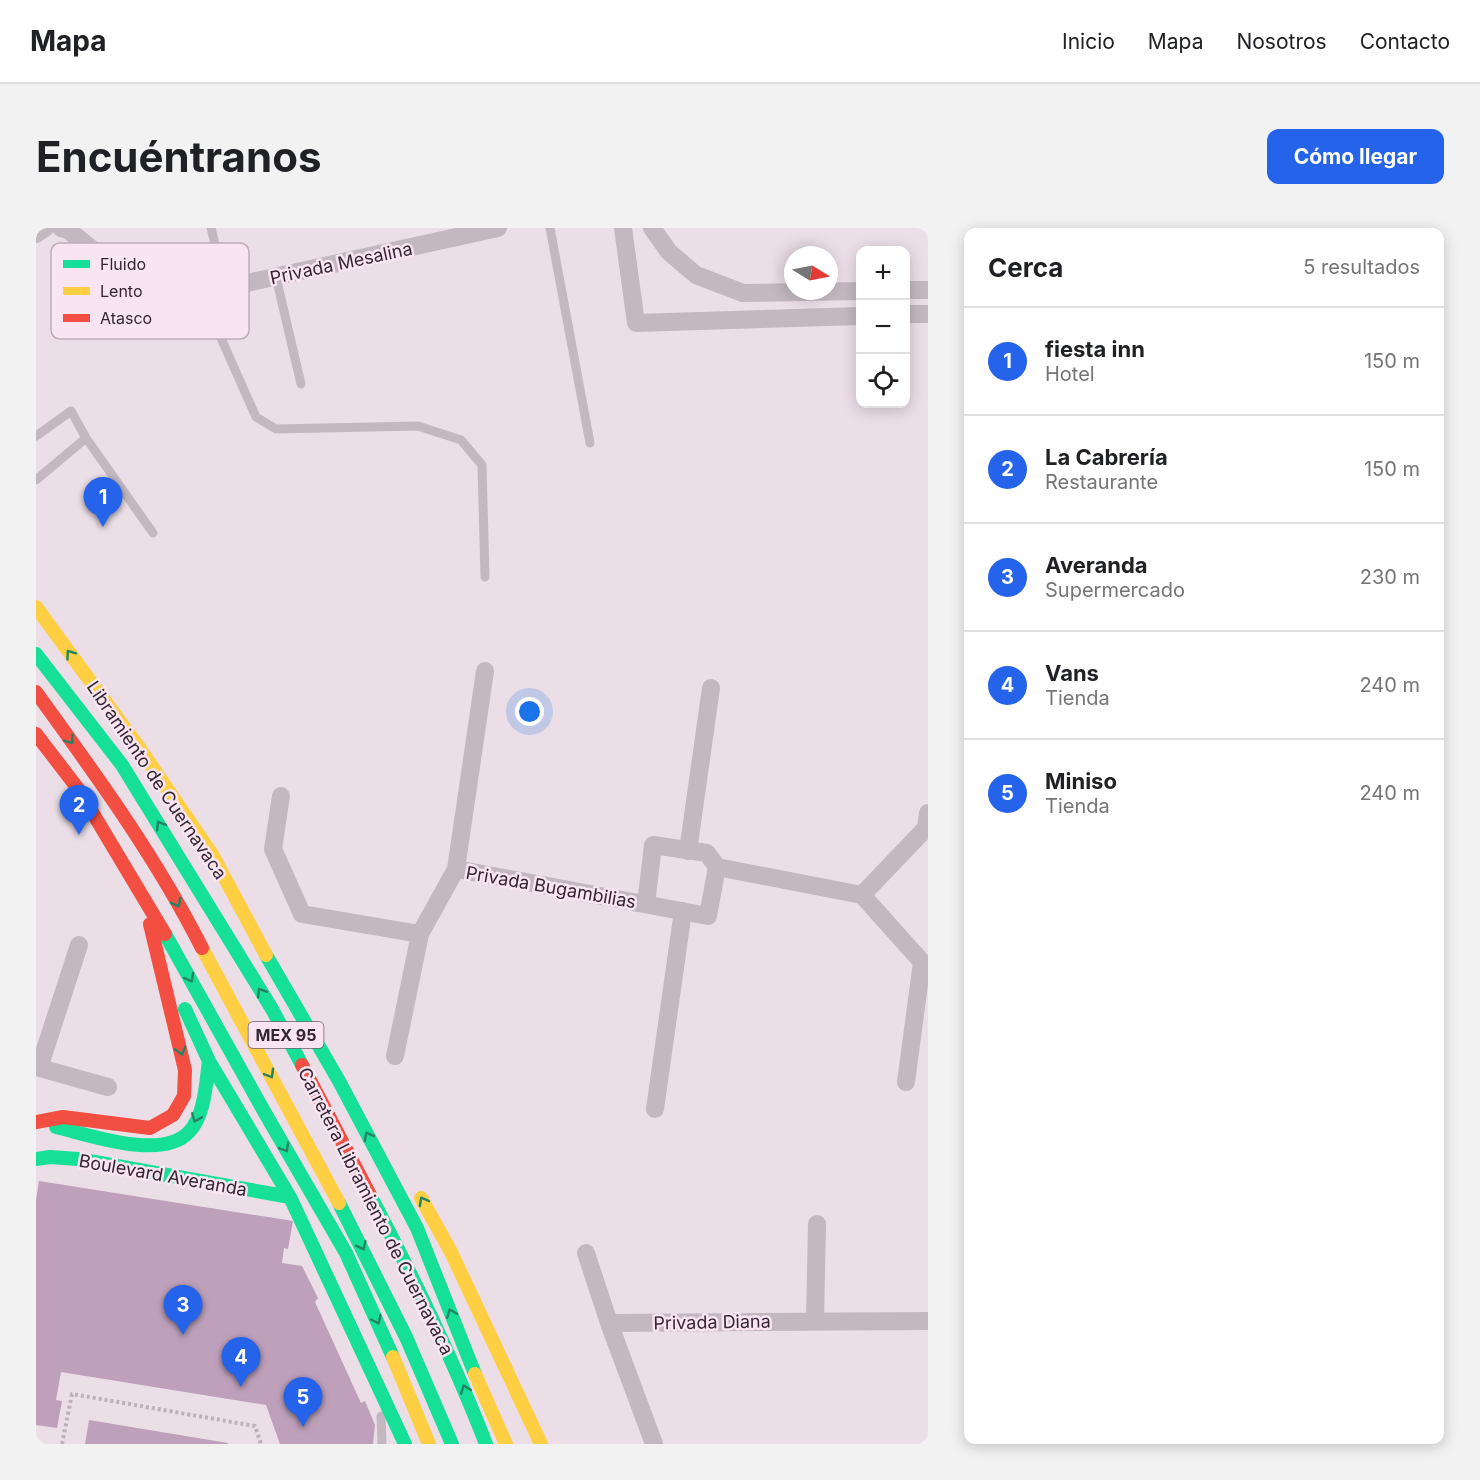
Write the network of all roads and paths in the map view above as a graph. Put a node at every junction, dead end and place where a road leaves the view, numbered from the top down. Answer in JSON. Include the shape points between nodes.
{"nodes":[{"id":1,"x":45,"y":228,"type":"edge"},
{"id":2,"x":61,"y":228,"type":"edge"},
{"id":3,"x":211,"y":228,"type":"edge"},
{"id":4,"x":498,"y":228,"type":"edge"},
{"id":5,"x":550,"y":228,"type":"edge"},
{"id":6,"x":623,"y":228,"type":"edge"},
{"id":7,"x":652,"y":228,"type":"edge"},
{"id":8,"x":36,"y":234,"type":"edge"},
{"id":9,"x":84,"y":243,"type":"edge"},
{"id":10,"x":215,"y":243,"type":"edge"},
{"id":11,"x":276,"y":277,"type":"junction"},
{"id":12,"x":249,"y":283,"type":"edge"},
{"id":13,"x":910,"y":290,"type":"edge"},
{"id":14,"x":928,"y":290,"type":"edge"},
{"id":15,"x":856,"y":291,"type":"edge"},
{"id":16,"x":910,"y":314,"type":"edge"},
{"id":17,"x":928,"y":314,"type":"edge"},
{"id":18,"x":856,"y":316,"type":"edge"},
{"id":19,"x":221,"y":339,"type":"edge"},
{"id":20,"x":301,"y":384,"type":"dead end"},
{"id":21,"x":36,"y":436,"type":"edge"},
{"id":22,"x":86,"y":438,"type":"junction"},
{"id":23,"x":590,"y":444,"type":"dead end"},
{"id":24,"x":36,"y":480,"type":"edge"},
{"id":25,"x":153,"y":533,"type":"dead end"},
{"id":26,"x":485,"y":578,"type":"dead end"},
{"id":27,"x":36,"y":607,"type":"edge"},
{"id":28,"x":36,"y":654,"type":"edge"},
{"id":29,"x":485,"y":671,"type":"dead end"},
{"id":30,"x":711,"y":688,"type":"dead end"},
{"id":31,"x":36,"y":692,"type":"edge"},
{"id":32,"x":36,"y":734,"type":"edge"},
{"id":33,"x":281,"y":796,"type":"dead end"},
{"id":34,"x":928,"y":813,"type":"edge"},
{"id":35,"x":688,"y":851,"type":"junction"},
{"id":36,"x":717,"y":867,"type":"junction"},
{"id":37,"x":456,"y":870,"type":"junction"},
{"id":38,"x":862,"y":895,"type":"junction"},
{"id":39,"x":147,"y":901,"type":"junction"},
{"id":40,"x":646,"y":904,"type":"junction"},
{"id":41,"x":683,"y":911,"type":"junction"},
{"id":42,"x":420,"y":934,"type":"junction"},
{"id":43,"x":79,"y":945,"type":"dead end"},
{"id":44,"x":185,"y":1009,"type":"dead end"},
{"id":45,"x":395,"y":1056,"type":"dead end"},
{"id":46,"x":209,"y":1061,"type":"junction"},
{"id":47,"x":38,"y":1068,"type":"edge"},
{"id":48,"x":906,"y":1082,"type":"dead end"},
{"id":49,"x":108,"y":1087,"type":"dead end"},
{"id":50,"x":655,"y":1109,"type":"dead end"},
{"id":51,"x":36,"y":1122,"type":"edge"},
{"id":52,"x":81,"y":1133,"type":"junction"},
{"id":53,"x":36,"y":1159,"type":"edge"},
{"id":54,"x":78,"y":1159,"type":"junction"},
{"id":55,"x":417,"y":1190,"type":"dead end"},
{"id":56,"x":290,"y":1197,"type":"junction"},
{"id":57,"x":817,"y":1224,"type":"dead end"},
{"id":58,"x":586,"y":1252,"type":"dead end"},
{"id":59,"x":814,"y":1321,"type":"junction"},
{"id":60,"x":928,"y":1321,"type":"edge"},
{"id":61,"x":609,"y":1323,"type":"junction"},
{"id":62,"x":380,"y":1390,"type":"junction"},
{"id":63,"x":62,"y":1444,"type":"edge"},
{"id":64,"x":261,"y":1444,"type":"edge"},
{"id":65,"x":382,"y":1444,"type":"edge"},
{"id":66,"x":405,"y":1444,"type":"edge"},
{"id":67,"x":429,"y":1444,"type":"edge"},
{"id":68,"x":452,"y":1444,"type":"edge"},
{"id":69,"x":486,"y":1444,"type":"edge"},
{"id":70,"x":506,"y":1444,"type":"edge"},
{"id":71,"x":541,"y":1444,"type":"edge"},
{"id":72,"x":654,"y":1444,"type":"edge"}],
"edges":[{"from":1,"to":8,"type":"street"},
{"from":2,"to":9,"type":"street","name":"Privada Mesalina"},
{"from":3,"to":10,"type":"lane"},
{"from":4,"to":11,"type":"street","name":"Privada Mesalina"},
{"from":5,"to":23,"type":"lane"},
{"from":6,"to":18,"type":"street","via":[[636,323]]},
{"from":7,"to":15,"type":"street","via":[[669,252],[696,275],[744,293]]},
{"from":11,"to":12,"type":"street","name":"Privada Mesalina"},
{"from":11,"to":20,"type":"lane"},
{"from":13,"to":14,"type":"street"},
{"from":16,"to":17,"type":"street"},
{"from":19,"to":26,"type":"lane","via":[[256,417],[276,429],[418,426],[461,440],[482,465]]},
{"from":21,"to":22,"type":"lane","via":[[71,411]]},
{"from":22,"to":24,"type":"lane"},
{"from":22,"to":25,"type":"lane"},
{"from":70,"to":27,"type":"main road","name":"Libramiento de Cuernavaca","number":"MEX 95","one_way":true,"via":[[417,1228],[213,856]]},
{"from":69,"to":28,"type":"main road","name":"Carretera Libramiento de Cuernavaca","number":"MEX 95","one_way":true,"via":[[459,1375],[397,1245],[272,1009],[122,765]]},
{"from":29,"to":37,"type":"street"},
{"from":30,"to":35,"type":"street"},
{"from":31,"to":68,"type":"main road","name":"Carretera Libramiento de Cuernavaca","number":"MEX 95","one_way":true,"via":[[171,891],[361,1243]]},
{"from":32,"to":39,"type":"main road","number":"MEX 95","via":[[79,790]]},
{"from":33,"to":42,"type":"street","via":[[273,849],[302,914]]},
{"from":34,"to":38,"type":"street","via":[[926,828]]},
{"from":35,"to":36,"type":"street","name":"Privada Bugambilias","via":[[707,853]]},
{"from":35,"to":40,"type":"street","name":"Privada Bugambilias","via":[[653,845]]},
{"from":36,"to":38,"type":"street","name":"Privada Bugambilias"},
{"from":36,"to":41,"type":"street","name":"Privada Bugambilias","via":[[708,916]]},
{"from":37,"to":40,"type":"street","name":"Privada Bugambilias"},
{"from":37,"to":42,"type":"street"},
{"from":38,"to":48,"type":"street","via":[[922,962]]},
{"from":39,"to":51,"type":"main road","one_way":true,"via":[[185,1070],[184,1096],[173,1115],[150,1128],[63,1117]]},
{"from":39,"to":67,"type":"main road","number":"MEX 95","one_way":true,"via":[[346,1253]]},
{"from":40,"to":41,"type":"street","name":"Privada Bugambilias"},
{"from":41,"to":50,"type":"street"},
{"from":42,"to":45,"type":"street"},
{"from":43,"to":47,"type":"street"},
{"from":44,"to":46,"type":"main road"},
{"from":46,"to":52,"type":"main road","name":"Boulevard Averanda","one_way":true,"via":[[198,1117],[179,1140],[145,1145]]},
{"from":46,"to":56,"type":"main road"},
{"from":47,"to":49,"type":"street"},
{"from":51,"to":52,"type":"main road","name":"Boulevard Averanda"},
{"from":52,"to":54,"type":"main road"},
{"from":53,"to":54,"type":"main road","name":"Boulevard Averanda"},
{"from":54,"to":56,"type":"main road","name":"Boulevard Averanda"},
{"from":71,"to":55,"type":"main road","one_way":true,"via":[[451,1252]]},
{"from":56,"to":62,"type":"main road"},
{"from":57,"to":59,"type":"street"},
{"from":58,"to":61,"type":"street"},
{"from":59,"to":60,"type":"street","name":"Privada Diana"},
{"from":59,"to":61,"type":"street","name":"Privada Diana"},
{"from":61,"to":72,"type":"street"},
{"from":62,"to":65,"type":"lane"},
{"from":62,"to":66,"type":"main road"},
{"from":63,"to":64,"type":"path","via":[[72,1394],[255,1426]]}]}
